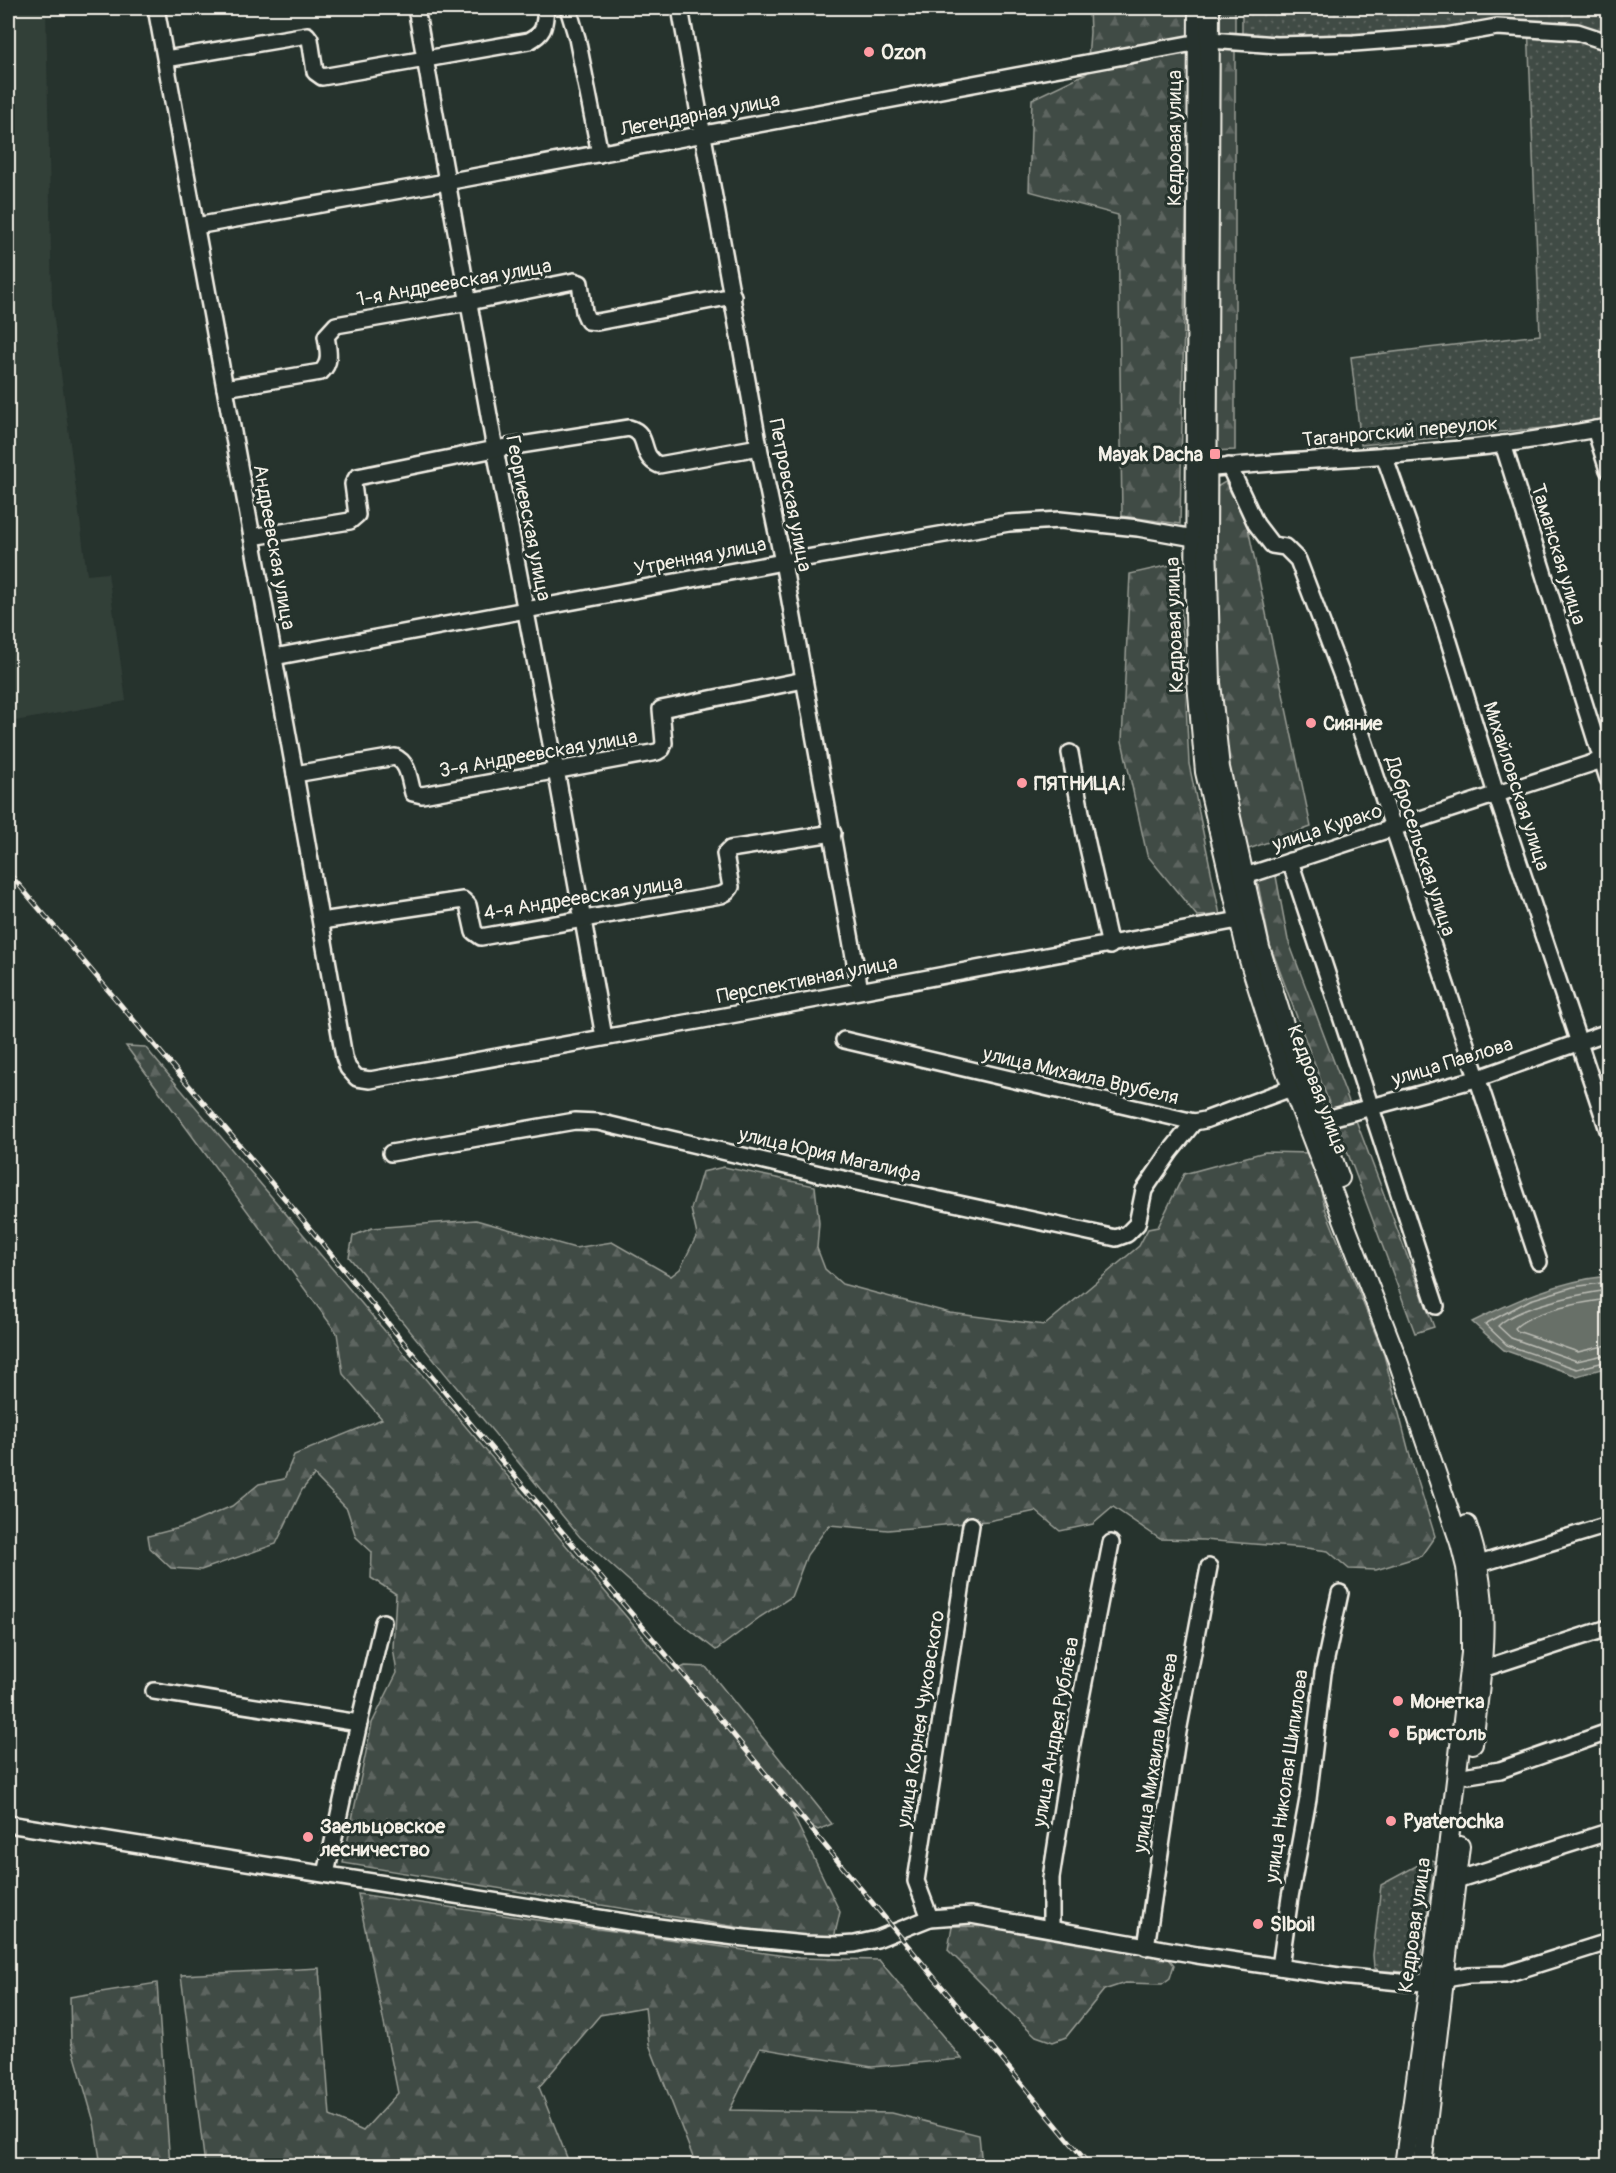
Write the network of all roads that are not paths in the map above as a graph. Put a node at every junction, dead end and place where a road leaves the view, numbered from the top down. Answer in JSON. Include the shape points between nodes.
{"nodes":[{"id":1,"x":156,"y":8,"type":"edge"},
{"id":2,"x":416,"y":8,"type":"edge"},
{"id":3,"x":546,"y":8,"type":"edge"},
{"id":4,"x":568,"y":8,"type":"edge"},
{"id":5,"x":680,"y":8,"type":"edge"},
{"id":6,"x":1198,"y":8,"type":"edge"},
{"id":7,"x":1210,"y":8,"type":"edge"},
{"id":8,"x":1204,"y":41,"type":"junction"},
{"id":9,"x":1608,"y":42,"type":"edge"},
{"id":10,"x":425,"y":57,"type":"junction"},
{"id":11,"x":166,"y":59,"type":"junction"},
{"id":12,"x":704,"y":135,"type":"junction"},
{"id":13,"x":600,"y":154,"type":"junction"},
{"id":14,"x":446,"y":182,"type":"junction"},
{"id":15,"x":196,"y":226,"type":"junction"},
{"id":16,"x":733,"y":296,"type":"junction"},
{"id":17,"x":469,"y":302,"type":"junction"},
{"id":18,"x":225,"y":388,"type":"junction"},
{"id":19,"x":1602,"y":428,"type":"edge"},
{"id":20,"x":1503,"y":444,"type":"junction"},
{"id":21,"x":759,"y":447,"type":"junction"},
{"id":22,"x":495,"y":449,"type":"junction"},
{"id":23,"x":1384,"y":455,"type":"junction"},
{"id":24,"x":1229,"y":466,"type":"junction"},
{"id":25,"x":1201,"y":470,"type":"junction"},
{"id":26,"x":1608,"y":470,"type":"edge"},
{"id":27,"x":252,"y":537,"type":"junction"},
{"id":28,"x":1201,"y":539,"type":"junction"},
{"id":29,"x":783,"y":562,"type":"junction"},
{"id":30,"x":525,"y":610,"type":"junction"},
{"id":31,"x":274,"y":657,"type":"junction"},
{"id":32,"x":804,"y":680,"type":"junction"},
{"id":33,"x":1070,"y":753,"type":"dead end"},
{"id":34,"x":1605,"y":759,"type":"edge"},
{"id":35,"x":556,"y":770,"type":"junction"},
{"id":36,"x":296,"y":774,"type":"junction"},
{"id":37,"x":1608,"y":779,"type":"edge"},
{"id":38,"x":1496,"y":794,"type":"junction"},
{"id":39,"x":1392,"y":827,"type":"junction"},
{"id":40,"x":832,"y":833,"type":"junction"},
{"id":41,"x":1290,"y":861,"type":"junction"},
{"id":42,"x":1236,"y":879,"type":"junction"},
{"id":43,"x":1245,"y":919,"type":"junction"},
{"id":44,"x":584,"y":920,"type":"junction"},
{"id":45,"x":321,"y":921,"type":"junction"},
{"id":46,"x":1110,"y":946,"type":"junction"},
{"id":47,"x":860,"y":990,"type":"junction"},
{"id":48,"x":1608,"y":1032,"type":"edge"},
{"id":49,"x":604,"y":1037,"type":"junction"},
{"id":50,"x":844,"y":1040,"type":"dead end"},
{"id":51,"x":1579,"y":1041,"type":"junction"},
{"id":52,"x":1476,"y":1079,"type":"junction"},
{"id":53,"x":370,"y":1080,"type":"joint"},
{"id":54,"x":1298,"y":1085,"type":"junction"},
{"id":55,"x":1371,"y":1108,"type":"junction"},
{"id":56,"x":1194,"y":1122,"type":"junction"},
{"id":57,"x":1313,"y":1123,"type":"junction"},
{"id":58,"x":1608,"y":1130,"type":"edge"},
{"id":59,"x":391,"y":1153,"type":"dead end"},
{"id":60,"x":1539,"y":1262,"type":"dead end"},
{"id":61,"x":1436,"y":1306,"type":"dead end"},
{"id":62,"x":970,"y":1525,"type":"dead end"},
{"id":63,"x":1608,"y":1525,"type":"edge"},
{"id":64,"x":1112,"y":1543,"type":"dead end"},
{"id":65,"x":1479,"y":1564,"type":"junction"},
{"id":66,"x":1209,"y":1567,"type":"dead end"},
{"id":67,"x":1340,"y":1593,"type":"dead end"},
{"id":68,"x":383,"y":1622,"type":"dead end"},
{"id":69,"x":1608,"y":1628,"type":"edge"},
{"id":70,"x":1482,"y":1669,"type":"junction"},
{"id":71,"x":154,"y":1691,"type":"dead end"},
{"id":72,"x":359,"y":1723,"type":"junction"},
{"id":73,"x":1608,"y":1732,"type":"edge"},
{"id":74,"x":1469,"y":1775,"type":"junction"},
{"id":75,"x":8,"y":1824,"type":"edge"},
{"id":76,"x":1608,"y":1832,"type":"edge"},
{"id":77,"x":326,"y":1874,"type":"junction"},
{"id":78,"x":1456,"y":1880,"type":"junction"},
{"id":79,"x":930,"y":1918,"type":"junction"},
{"id":80,"x":1051,"y":1928,"type":"junction"},
{"id":81,"x":1608,"y":1942,"type":"edge"},
{"id":82,"x":1146,"y":1947,"type":"junction"},
{"id":83,"x":1280,"y":1967,"type":"junction"},
{"id":84,"x":1436,"y":1981,"type":"junction"},
{"id":85,"x":1404,"y":2166,"type":"edge"},
{"id":86,"x":1422,"y":2166,"type":"edge"}],
"edges":[{"from":1,"to":11,"type":"street","name":"Андреевская улица"},
{"from":2,"to":10,"type":"street","name":"Георгиевская улица"},
{"from":3,"to":10,"type":"street","via":[[540,35],[529,40]]},
{"from":4,"to":13,"type":"street"},
{"from":5,"to":12,"type":"street","name":"Петровская улица"},
{"from":6,"to":8,"type":"main road","name":"Кедровая улица"},
{"from":7,"to":8,"type":"main road","name":"Кедровая улица"},
{"from":8,"to":9,"type":"street","name":"Легендарная улица","via":[[1277,45],[1354,43],[1446,36],[1497,27],[1577,32]]},
{"from":8,"to":12,"type":"street","name":"Легендарная улица"},
{"from":8,"to":25,"type":"main road","name":"Кедровая улица"},
{"from":10,"to":11,"type":"street","via":[[322,77],[315,72],[307,35]]},
{"from":10,"to":14,"type":"street","name":"Георгиевская улица"},
{"from":11,"to":15,"type":"street","name":"Андреевская улица"},
{"from":12,"to":13,"type":"street","name":"Легендарная улица"},
{"from":12,"to":16,"type":"street","name":"Петровская улица"},
{"from":13,"to":14,"type":"street","name":"Легендарная улица"},
{"from":14,"to":15,"type":"street","name":"Легендарная улица"},
{"from":14,"to":17,"type":"street","name":"Георгиевская улица"},
{"from":15,"to":18,"type":"street","name":"Андреевская улица"},
{"from":16,"to":17,"type":"street","name":"1-я Андреевская улица","via":[[597,322],[588,321],[580,284],[574,281]]},
{"from":16,"to":21,"type":"street","name":"Петровская улица"},
{"from":17,"to":18,"type":"street","name":"1-я Андреевская улица","via":[[336,325],[326,336],[329,361],[321,372]]},
{"from":17,"to":22,"type":"street","name":"Георгиевская улица"},
{"from":18,"to":27,"type":"street","name":"Андреевская улица"},
{"from":19,"to":20,"type":"street","name":"Таганрогский переулок"},
{"from":19,"to":26,"type":"street"},
{"from":20,"to":23,"type":"street","name":"Таганрогский переулок"},
{"from":20,"to":34,"type":"street","name":"Таманская улица"},
{"from":21,"to":22,"type":"street","via":[[659,465],[647,454],[642,436],[629,428]]},
{"from":21,"to":29,"type":"street","name":"Петровская улица"},
{"from":22,"to":27,"type":"street","via":[[357,477],[353,484],[357,515],[350,521]]},
{"from":22,"to":30,"type":"street","name":"Георгиевская улица"},
{"from":23,"to":24,"type":"street","name":"Таганрогский переулок"},
{"from":23,"to":38,"type":"street","name":"Михайловская улица","via":[[1443,622]]},
{"from":24,"to":25,"type":"street","name":"Таганрогский переулок"},
{"from":24,"to":39,"type":"street","name":"Добросельская улица","via":[[1256,524],[1272,545],[1285,548],[1298,560],[1345,684]]},
{"from":25,"to":28,"type":"main road","name":"Кедровая улица"},
{"from":27,"to":31,"type":"street","name":"Андреевская улица"},
{"from":28,"to":29,"type":"street","name":"Утренняя улица","via":[[1060,520],[1019,523]]},
{"from":28,"to":42,"type":"main road","name":"Кедровая улица","via":[[1197,683],[1205,772]]},
{"from":29,"to":30,"type":"street","name":"Утренняя улица"},
{"from":29,"to":32,"type":"street","name":"Петровская улица"},
{"from":30,"to":31,"type":"street","name":"Утренняя улица"},
{"from":30,"to":35,"type":"street","name":"Георгиевская улица"},
{"from":31,"to":36,"type":"street","name":"Андреевская улица"},
{"from":32,"to":35,"type":"street","name":"3-я Андреевская улица","via":[[666,706],[660,715],[664,743],[657,752]]},
{"from":32,"to":40,"type":"street","name":"Петровская улица"},
{"from":33,"to":46,"type":"street"},
{"from":34,"to":37,"type":"street","name":"Таманская улица"},
{"from":34,"to":38,"type":"street","name":"улица Курако"},
{"from":35,"to":36,"type":"street","name":"3-я Андреевская улица","via":[[422,795],[412,793],[405,765],[395,757]]},
{"from":35,"to":44,"type":"street","name":"Георгиевская улица"},
{"from":36,"to":45,"type":"street","name":"Андреевская улица"},
{"from":38,"to":39,"type":"street","name":"улица Курако"},
{"from":38,"to":51,"type":"street","name":"Михайловская улица"},
{"from":39,"to":41,"type":"street","name":"улица Курако"},
{"from":39,"to":52,"type":"street","name":"Добросельская улица"},
{"from":40,"to":44,"type":"street","name":"4-я Андреевская улица","via":[[730,849],[725,854],[731,887],[721,895]]},
{"from":40,"to":47,"type":"street","name":"Петровская улица"},
{"from":41,"to":42,"type":"street","name":"улица Курако"},
{"from":41,"to":55,"type":"street","name":"Кедровая улица"},
{"from":42,"to":43,"type":"main road","name":"Кедровая улица"},
{"from":43,"to":46,"type":"street","name":"Перспективная улица"},
{"from":43,"to":54,"type":"main road","name":"Кедровая улица","via":[[1289,1040]]},
{"from":44,"to":45,"type":"street","name":"4-я Андреевская улица","via":[[481,937],[474,932],[468,905],[463,900]]},
{"from":44,"to":49,"type":"street","name":"Георгиевская улица"},
{"from":45,"to":53,"type":"street","name":"Андреевская улица","via":[[344,1057],[357,1078]]},
{"from":46,"to":47,"type":"street","name":"Перспективная улица"},
{"from":47,"to":49,"type":"street","name":"Перспективная улица"},
{"from":48,"to":51,"type":"street","name":"улица Павлова"},
{"from":49,"to":53,"type":"street","name":"Перспективная улица"},
{"from":50,"to":56,"type":"street","name":"улица Михаила Врубеля"},
{"from":51,"to":52,"type":"street","name":"улица Павлова"},
{"from":51,"to":58,"type":"street","name":"Михайловская улица"},
{"from":52,"to":55,"type":"street","name":"улица Павлова"},
{"from":52,"to":60,"type":"street","name":"Добросельская улица"},
{"from":54,"to":56,"type":"street","name":"улица Михаила Врубеля"},
{"from":54,"to":57,"type":"main road","name":"Кедровая улица"},
{"from":55,"to":57,"type":"street","name":"улица Павлова"},
{"from":55,"to":61,"type":"street","name":"Кедровая улица"},
{"from":56,"to":59,"type":"street","name":"улица Юрия Магалифа","via":[[1144,1190],[1137,1224],[1116,1238],[598,1122],[576,1121]]},
{"from":57,"to":65,"type":"main road","name":"Кедровая улица"},
{"from":57,"to":84,"type":"main road","name":"Кедровая улица","via":[[1466,1567],[1471,1653]]},
{"from":62,"to":79,"type":"street","name":"улица Корнея Чуковского","via":[[916,1881]]},
{"from":63,"to":65,"type":"street"},
{"from":64,"to":80,"type":"street","name":"улица Андрея Рублёва","via":[[1072,1744],[1051,1878]]},
{"from":65,"to":70,"type":"main road","name":"Кедровая улица","via":[[1484,1601]]},
{"from":66,"to":82,"type":"street","name":"улица Михаила Михеева","via":[[1178,1732]]},
{"from":67,"to":83,"type":"street","name":"улица Николая Шипилова","via":[[1323,1673],[1308,1799]]},
{"from":68,"to":72,"type":"street"},
{"from":69,"to":70,"type":"street"},
{"from":70,"to":74,"type":"main road","name":"Кедровая улица"},
{"from":71,"to":72,"type":"street"},
{"from":72,"to":77,"type":"street"},
{"from":73,"to":74,"type":"street","via":[[1500,1770]]},
{"from":74,"to":78,"type":"main road","name":"Кедровая улица"},
{"from":75,"to":77,"type":"street"},
{"from":76,"to":78,"type":"street"},
{"from":77,"to":79,"type":"street","via":[[643,1925],[806,1944],[877,1940]]},
{"from":78,"to":84,"type":"main road","name":"Кедровая улица"},
{"from":79,"to":80,"type":"street","via":[[971,1915]]},
{"from":80,"to":82,"type":"street"},
{"from":81,"to":84,"type":"street","via":[[1506,1974]]},
{"from":82,"to":83,"type":"street"},
{"from":83,"to":84,"type":"street","via":[[1372,1980]]},
{"from":84,"to":85,"type":"main road","name":"Кедровая улица"},
{"from":84,"to":86,"type":"main road","name":"Кедровая улица"}]}
